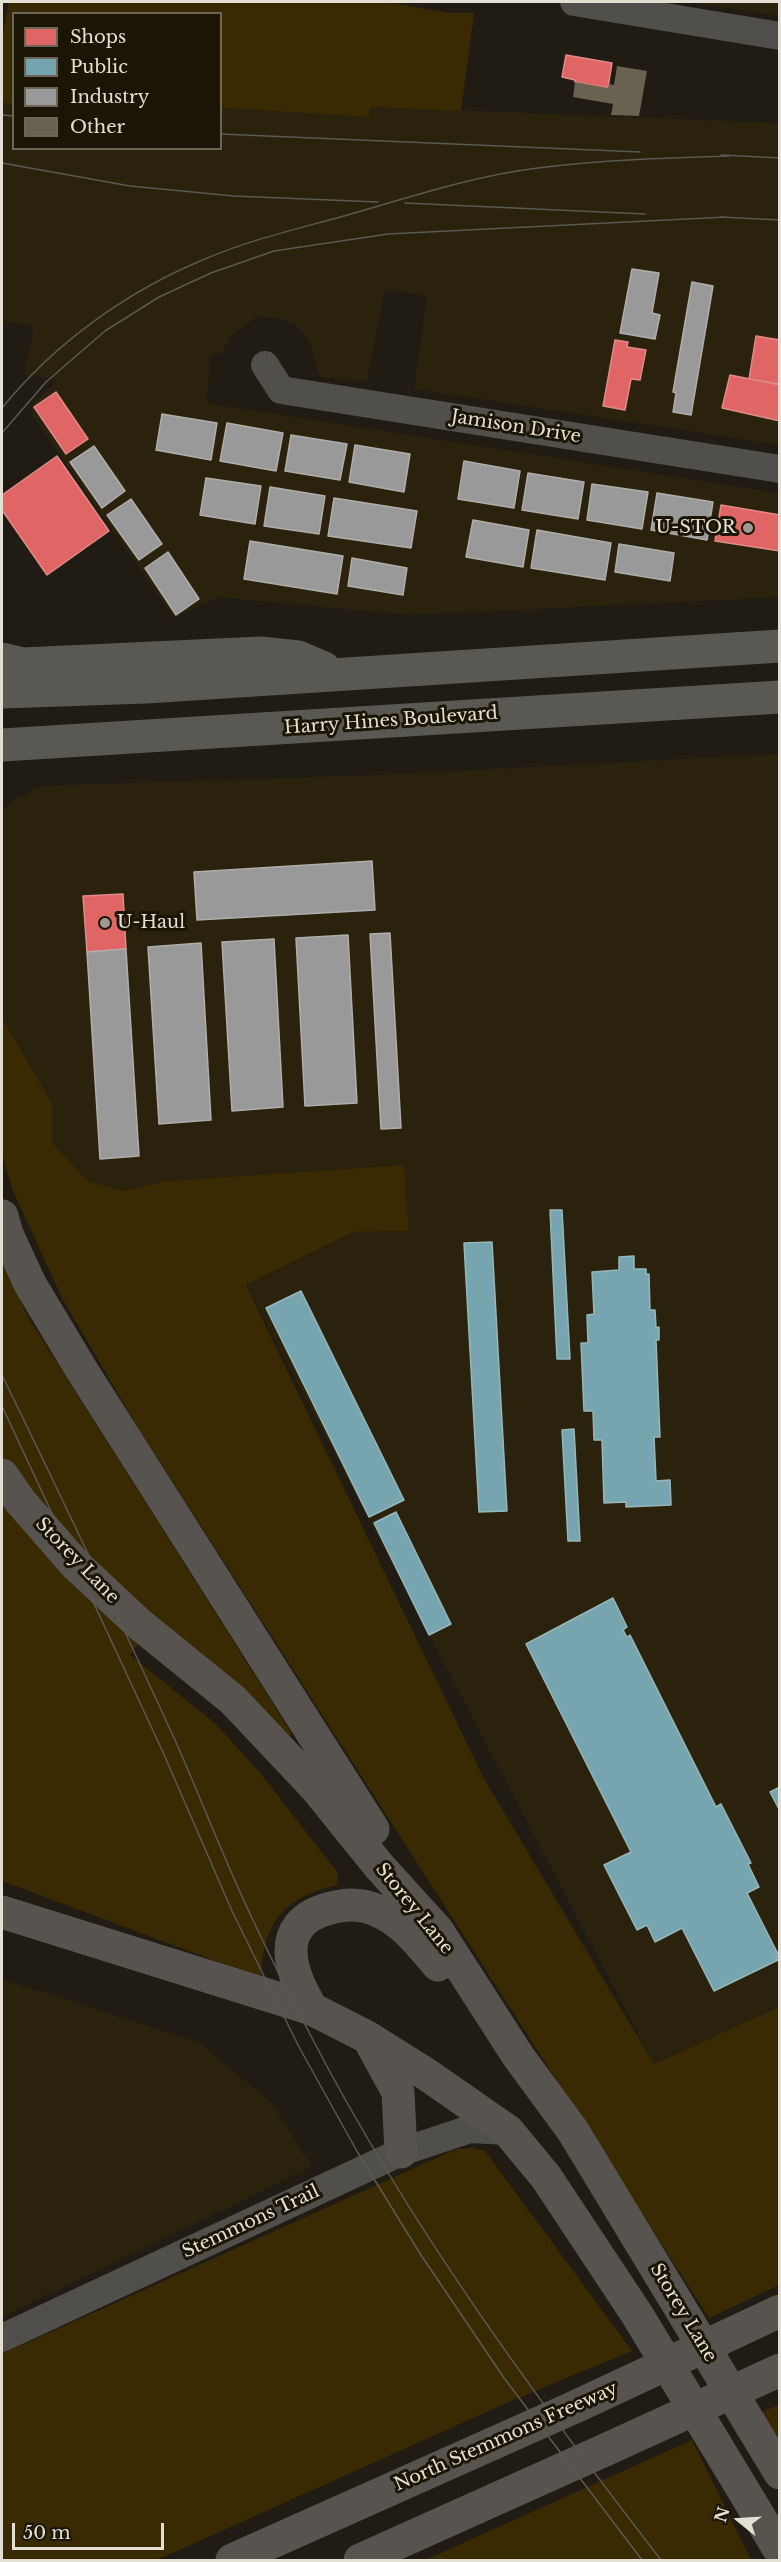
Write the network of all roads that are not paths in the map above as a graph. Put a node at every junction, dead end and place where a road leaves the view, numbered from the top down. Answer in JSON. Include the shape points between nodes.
{"nodes":[{"id":1,"x":574,"y":2,"type":"edge"},
{"id":2,"x":780,"y":36,"type":"edge"},
{"id":3,"x":265,"y":365,"type":"dead end"},
{"id":4,"x":780,"y":469,"type":"edge"},
{"id":5,"x":780,"y":646,"type":"edge"},
{"id":6,"x":2,"y":660,"type":"edge"},
{"id":7,"x":340,"y":674,"type":"junction"},
{"id":8,"x":291,"y":678,"type":"junction"},
{"id":9,"x":2,"y":692,"type":"edge"},
{"id":10,"x":780,"y":697,"type":"edge"},
{"id":11,"x":293,"y":728,"type":"junction"},
{"id":12,"x":42,"y":743,"type":"junction"},
{"id":13,"x":2,"y":745,"type":"edge"},
{"id":14,"x":2,"y":768,"type":"edge"},
{"id":15,"x":2,"y":1216,"type":"edge"},
{"id":16,"x":2,"y":1474,"type":"edge"},
{"id":17,"x":2,"y":1912,"type":"edge"},
{"id":18,"x":437,"y":1930,"type":"junction"},
{"id":19,"x":312,"y":2009,"type":"junction"},
{"id":20,"x":367,"y":2037,"type":"junction"},
{"id":21,"x":518,"y":2056,"type":"junction"},
{"id":22,"x":508,"y":2131,"type":"junction"},
{"id":23,"x":401,"y":2152,"type":"junction"},
{"id":24,"x":780,"y":2312,"type":"edge"},
{"id":25,"x":2,"y":2338,"type":"edge"},
{"id":26,"x":780,"y":2370,"type":"edge"},
{"id":27,"x":780,"y":2473,"type":"edge"},
{"id":28,"x":780,"y":2551,"type":"edge"},
{"id":29,"x":232,"y":2560,"type":"edge"},
{"id":30,"x":360,"y":2560,"type":"edge"}],
"edges":[{"from":1,"to":2,"type":"street"},
{"from":3,"to":4,"type":"street","name":"Jamison Drive","via":[[281,390]]},
{"from":5,"to":7,"type":"main road"},
{"from":6,"to":7,"type":"main road","via":[[22,664],[261,653],[298,657]]},
{"from":7,"to":8,"type":"main road"},
{"from":8,"to":9,"type":"main road"},
{"from":8,"to":11,"type":"main road"},
{"from":10,"to":11,"type":"main road","name":"Harry Hines Boulevard"},
{"from":11,"to":12,"type":"main road","name":"Harry Hines Boulevard"},
{"from":12,"to":13,"type":"main road","name":"Harry Hines Boulevard"},
{"from":12,"to":14,"type":"main road"},
{"from":15,"to":18,"type":"highway","via":[[30,1284],[81,1369]]},
{"from":16,"to":18,"type":"highway","name":"Storey Lane","via":[[20,1501],[75,1564],[138,1623],[233,1700],[316,1788]]},
{"from":17,"to":19,"type":"highway"},
{"from":18,"to":21,"type":"highway","name":"Storey Lane"},
{"from":19,"to":20,"type":"highway"},
{"from":19,"to":21,"type":"highway","via":[[297,1985],[291,1940],[299,1924],[309,1917],[348,1903],[376,1910],[398,1922]]},
{"from":20,"to":22,"type":"highway"},
{"from":20,"to":23,"type":"highway","via":[[398,2092]]},
{"from":21,"to":27,"type":"highway","name":"Storey Lane","via":[[573,2131]]},
{"from":22,"to":23,"type":"street","name":"Stemmons Trail","via":[[470,2129]]},
{"from":22,"to":28,"type":"highway","via":[[546,2177],[638,2316]]},
{"from":23,"to":25,"type":"street","name":"Stemmons Trail"},
{"from":24,"to":29,"type":"highway","name":"North Stemmons Freeway","bridge":true},
{"from":26,"to":30,"type":"highway","bridge":true}]}
